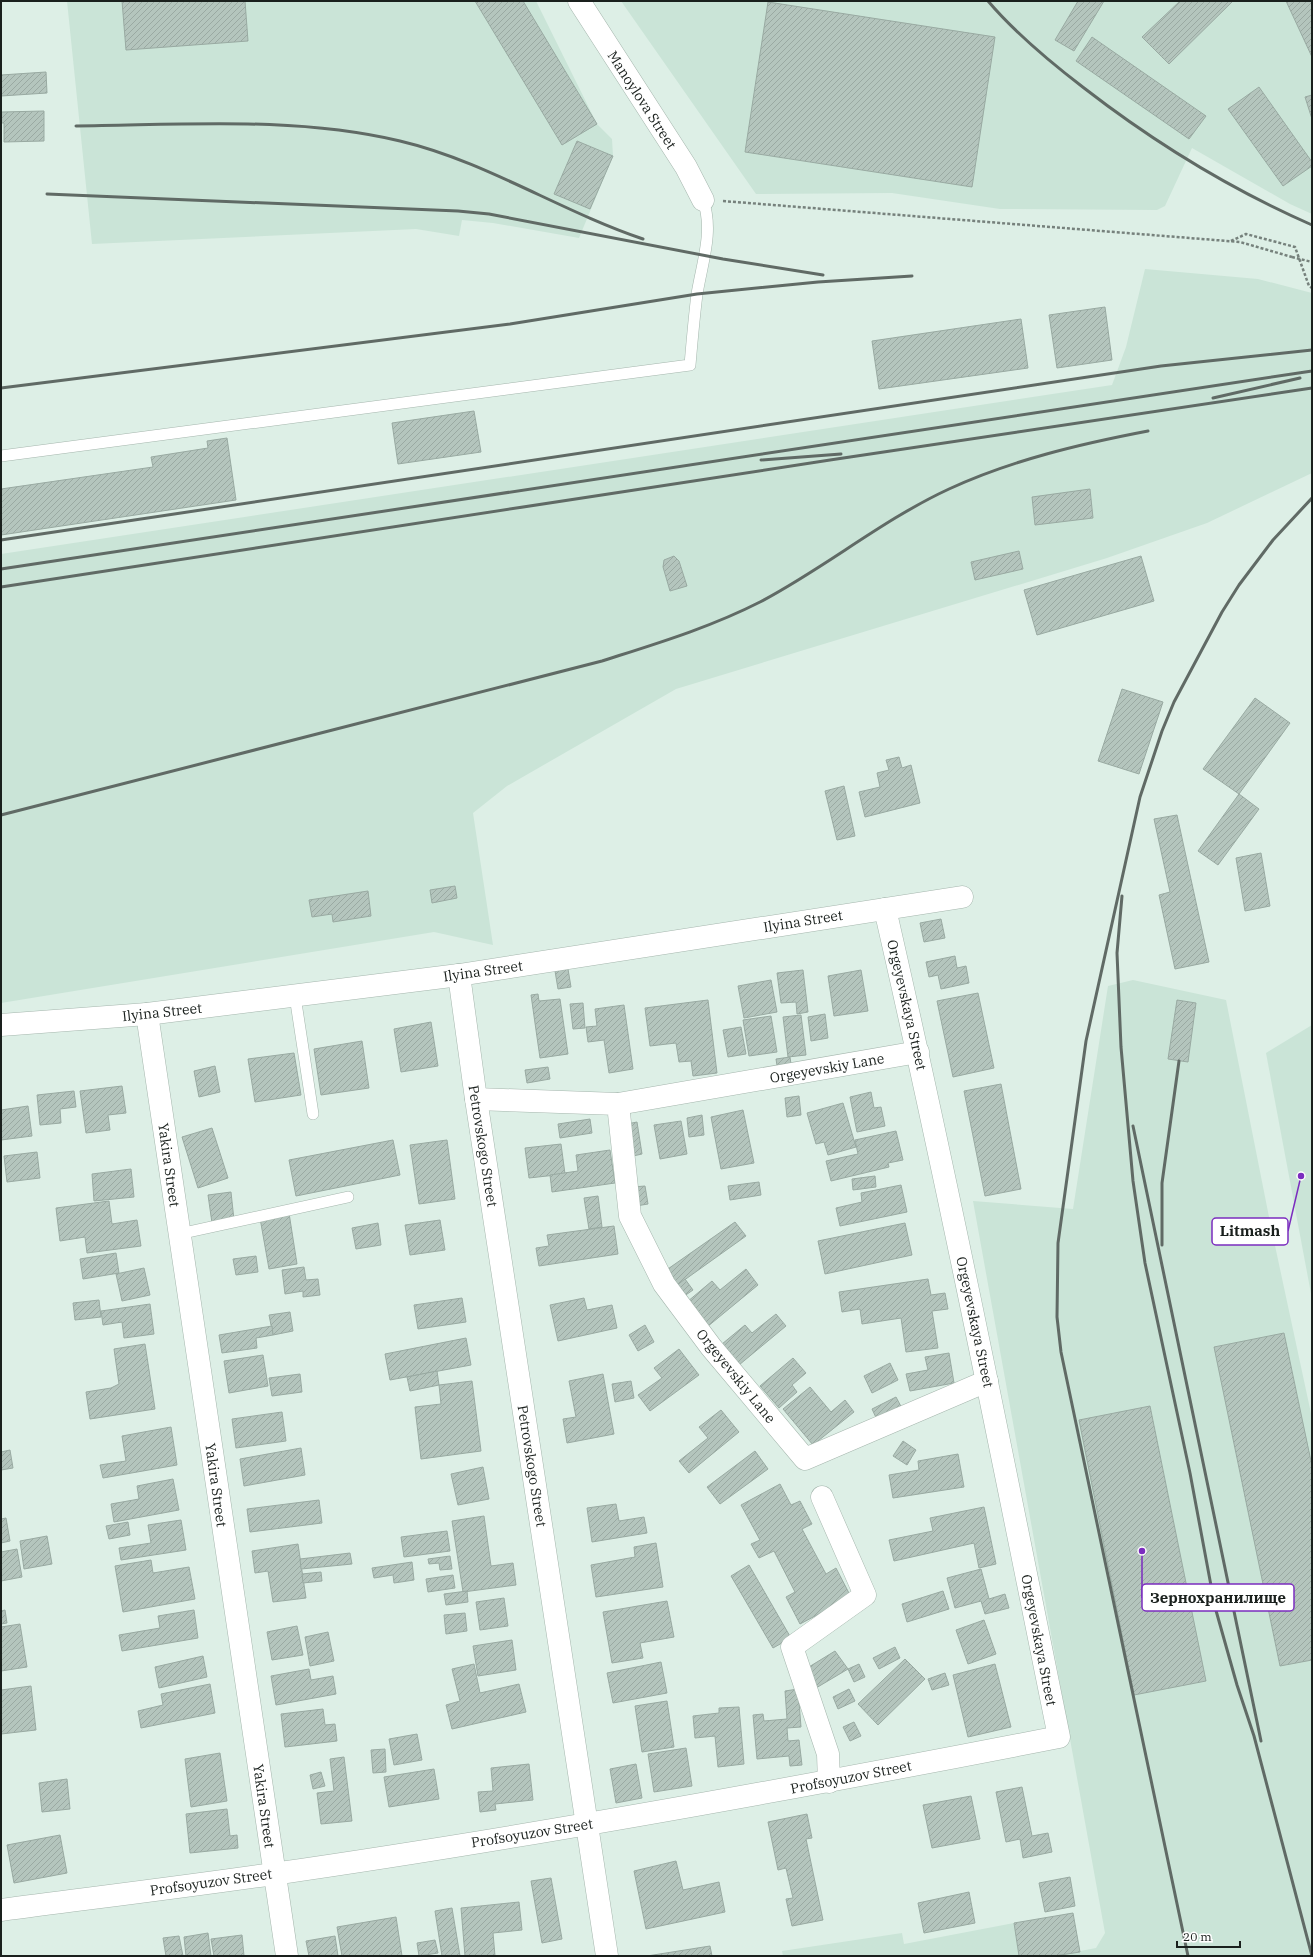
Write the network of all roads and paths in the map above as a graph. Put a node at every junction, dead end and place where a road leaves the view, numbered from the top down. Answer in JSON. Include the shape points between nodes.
{"nodes":[{"id":1,"x":579,"y":1,"type":"edge"},
{"id":2,"x":703,"y":200,"type":"junction"},
{"id":3,"x":1230,"y":241,"type":"junction"},
{"id":4,"x":1312,"y":262,"type":"edge"},
{"id":5,"x":1312,"y":288,"type":"edge"},
{"id":6,"x":1,"y":456,"type":"edge"},
{"id":7,"x":962,"y":897,"type":"dead end"},
{"id":8,"x":885,"y":909,"type":"junction"},
{"id":9,"x":459,"y":975,"type":"junction"},
{"id":10,"x":294,"y":996,"type":"junction"},
{"id":11,"x":147,"y":1014,"type":"junction"},
{"id":12,"x":1,"y":1025,"type":"edge"},
{"id":13,"x":918,"y":1052,"type":"junction"},
{"id":14,"x":476,"y":1099,"type":"junction"},
{"id":15,"x":618,"y":1104,"type":"junction"},
{"id":16,"x":314,"y":1114,"type":"dead end"},
{"id":17,"x":348,"y":1197,"type":"dead end"},
{"id":18,"x":179,"y":1234,"type":"junction"},
{"id":19,"x":987,"y":1381,"type":"junction"},
{"id":20,"x":822,"y":1497,"type":"dead end"},
{"id":21,"x":1059,"y":1737,"type":"joint"},
{"id":22,"x":829,"y":1782,"type":"junction"},
{"id":23,"x":587,"y":1824,"type":"junction"},
{"id":24,"x":274,"y":1874,"type":"junction"},
{"id":25,"x":1,"y":1910,"type":"edge"},
{"id":26,"x":287,"y":1956,"type":"edge"},
{"id":27,"x":607,"y":1956,"type":"edge"}],
"edges":[{"from":1,"to":2,"type":"street","name":"Manoylova Street","via":[[686,167]]},
{"from":2,"to":3,"type":"path"},
{"from":2,"to":6,"type":"lane","via":[[708,214],[706,256],[697,294],[690,365]]},
{"from":3,"to":4,"type":"path","bridge":true},
{"from":3,"to":5,"type":"path","via":[[1246,234],[1295,248]]},
{"from":7,"to":8,"type":"street","name":"Ilyina Street"},
{"from":8,"to":9,"type":"street","name":"Ilyina Street"},
{"from":8,"to":13,"type":"street","name":"Orgeyevskaya Street"},
{"from":9,"to":10,"type":"street","name":"Ilyina Street"},
{"from":9,"to":14,"type":"street","name":"Petrovskogo Street"},
{"from":10,"to":11,"type":"street","name":"Ilyina Street"},
{"from":10,"to":16,"type":"lane"},
{"from":11,"to":12,"type":"street","name":"Ilyina Street"},
{"from":11,"to":18,"type":"street","name":"Yakira Street"},
{"from":13,"to":15,"type":"street","name":"Orgeyevskiy Lane"},
{"from":13,"to":19,"type":"street","name":"Orgeyevskaya Street"},
{"from":14,"to":15,"type":"street","name":"Orgeyevskiy Lane"},
{"from":14,"to":23,"type":"street","name":"Petrovskogo Street"},
{"from":15,"to":19,"type":"street","name":"Orgeyevskiy Lane","via":[[630,1216],[664,1284],[711,1347],[805,1459]]},
{"from":17,"to":18,"type":"lane"},
{"from":18,"to":24,"type":"street","name":"Yakira Street"},
{"from":19,"to":21,"type":"street","name":"Orgeyevskaya Street"},
{"from":20,"to":22,"type":"street","via":[[865,1596],[792,1647],[828,1754]]},
{"from":21,"to":22,"type":"street","name":"Profsoyuzov Street"},
{"from":22,"to":23,"type":"street","name":"Profsoyuzov Street"},
{"from":23,"to":24,"type":"street","name":"Profsoyuzov Street"},
{"from":23,"to":27,"type":"street","name":"Petrovskogo Street"},
{"from":24,"to":25,"type":"street","name":"Profsoyuzov Street"},
{"from":24,"to":26,"type":"street","name":"Yakira Street"}]}
